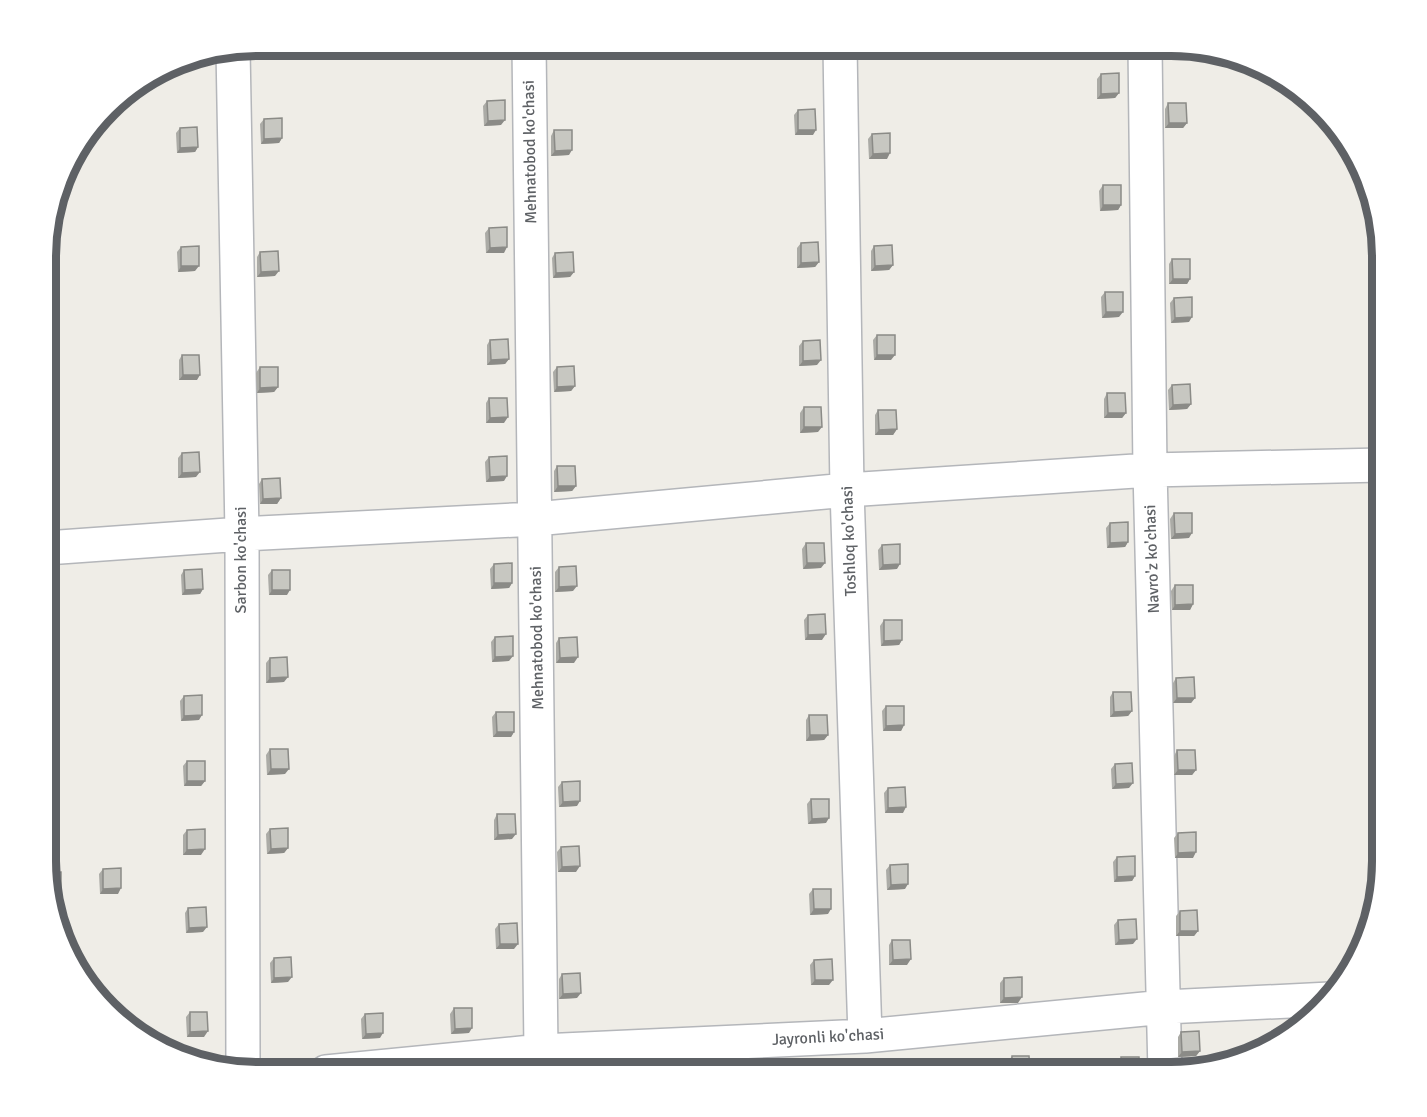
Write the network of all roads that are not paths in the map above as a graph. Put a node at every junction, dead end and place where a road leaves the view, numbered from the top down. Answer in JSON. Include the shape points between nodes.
{"nodes":[{"id":1,"x":529,"y":56,"type":"edge"},
{"id":2,"x":840,"y":56,"type":"edge"},
{"id":3,"x":1145,"y":56,"type":"edge"},
{"id":4,"x":233,"y":57,"type":"edge"},
{"id":5,"x":1372,"y":465,"type":"edge"},
{"id":6,"x":1150,"y":470,"type":"junction"},
{"id":7,"x":847,"y":490,"type":"junction"},
{"id":8,"x":536,"y":519,"type":"junction"},
{"id":9,"x":242,"y":534,"type":"junction"},
{"id":10,"x":56,"y":547,"type":"edge"},
{"id":11,"x":1316,"y":1000,"type":"edge"},
{"id":12,"x":1165,"y":1007,"type":"junction"},
{"id":13,"x":865,"y":1036,"type":"junction"},
{"id":14,"x":541,"y":1051,"type":"junction"},
{"id":15,"x":243,"y":1061,"type":"edge"},
{"id":16,"x":436,"y":1061,"type":"edge"},
{"id":17,"x":1165,"y":1062,"type":"edge"}],
"edges":[{"from":1,"to":8,"type":"street","name":"Mehnatobod ko'chasi"},
{"from":2,"to":7,"type":"street","name":"Toshloq ko'chasi"},
{"from":3,"to":6,"type":"street","name":"Navro'z ko'chasi"},
{"from":4,"to":9,"type":"street","name":"Sarbon ko'chasi"},
{"from":5,"to":6,"type":"street"},
{"from":6,"to":7,"type":"street"},
{"from":6,"to":12,"type":"street","name":"Navro'z ko'chasi"},
{"from":7,"to":8,"type":"street"},
{"from":7,"to":13,"type":"street","name":"Toshloq ko'chasi"},
{"from":8,"to":9,"type":"street"},
{"from":8,"to":14,"type":"street","name":"Mehnatobod ko'chasi"},
{"from":9,"to":10,"type":"street"},
{"from":9,"to":15,"type":"street","name":"Sarbon ko'chasi"},
{"from":11,"to":12,"type":"street","name":"Jayronli ko'chasi"},
{"from":12,"to":13,"type":"street","name":"Jayronli ko'chasi"},
{"from":12,"to":17,"type":"street","name":"Navro'z ko'chasi"},
{"from":13,"to":14,"type":"street","name":"Jayronli ko'chasi"},
{"from":14,"to":16,"type":"street","name":"Jayronli ko'chasi"}]}
